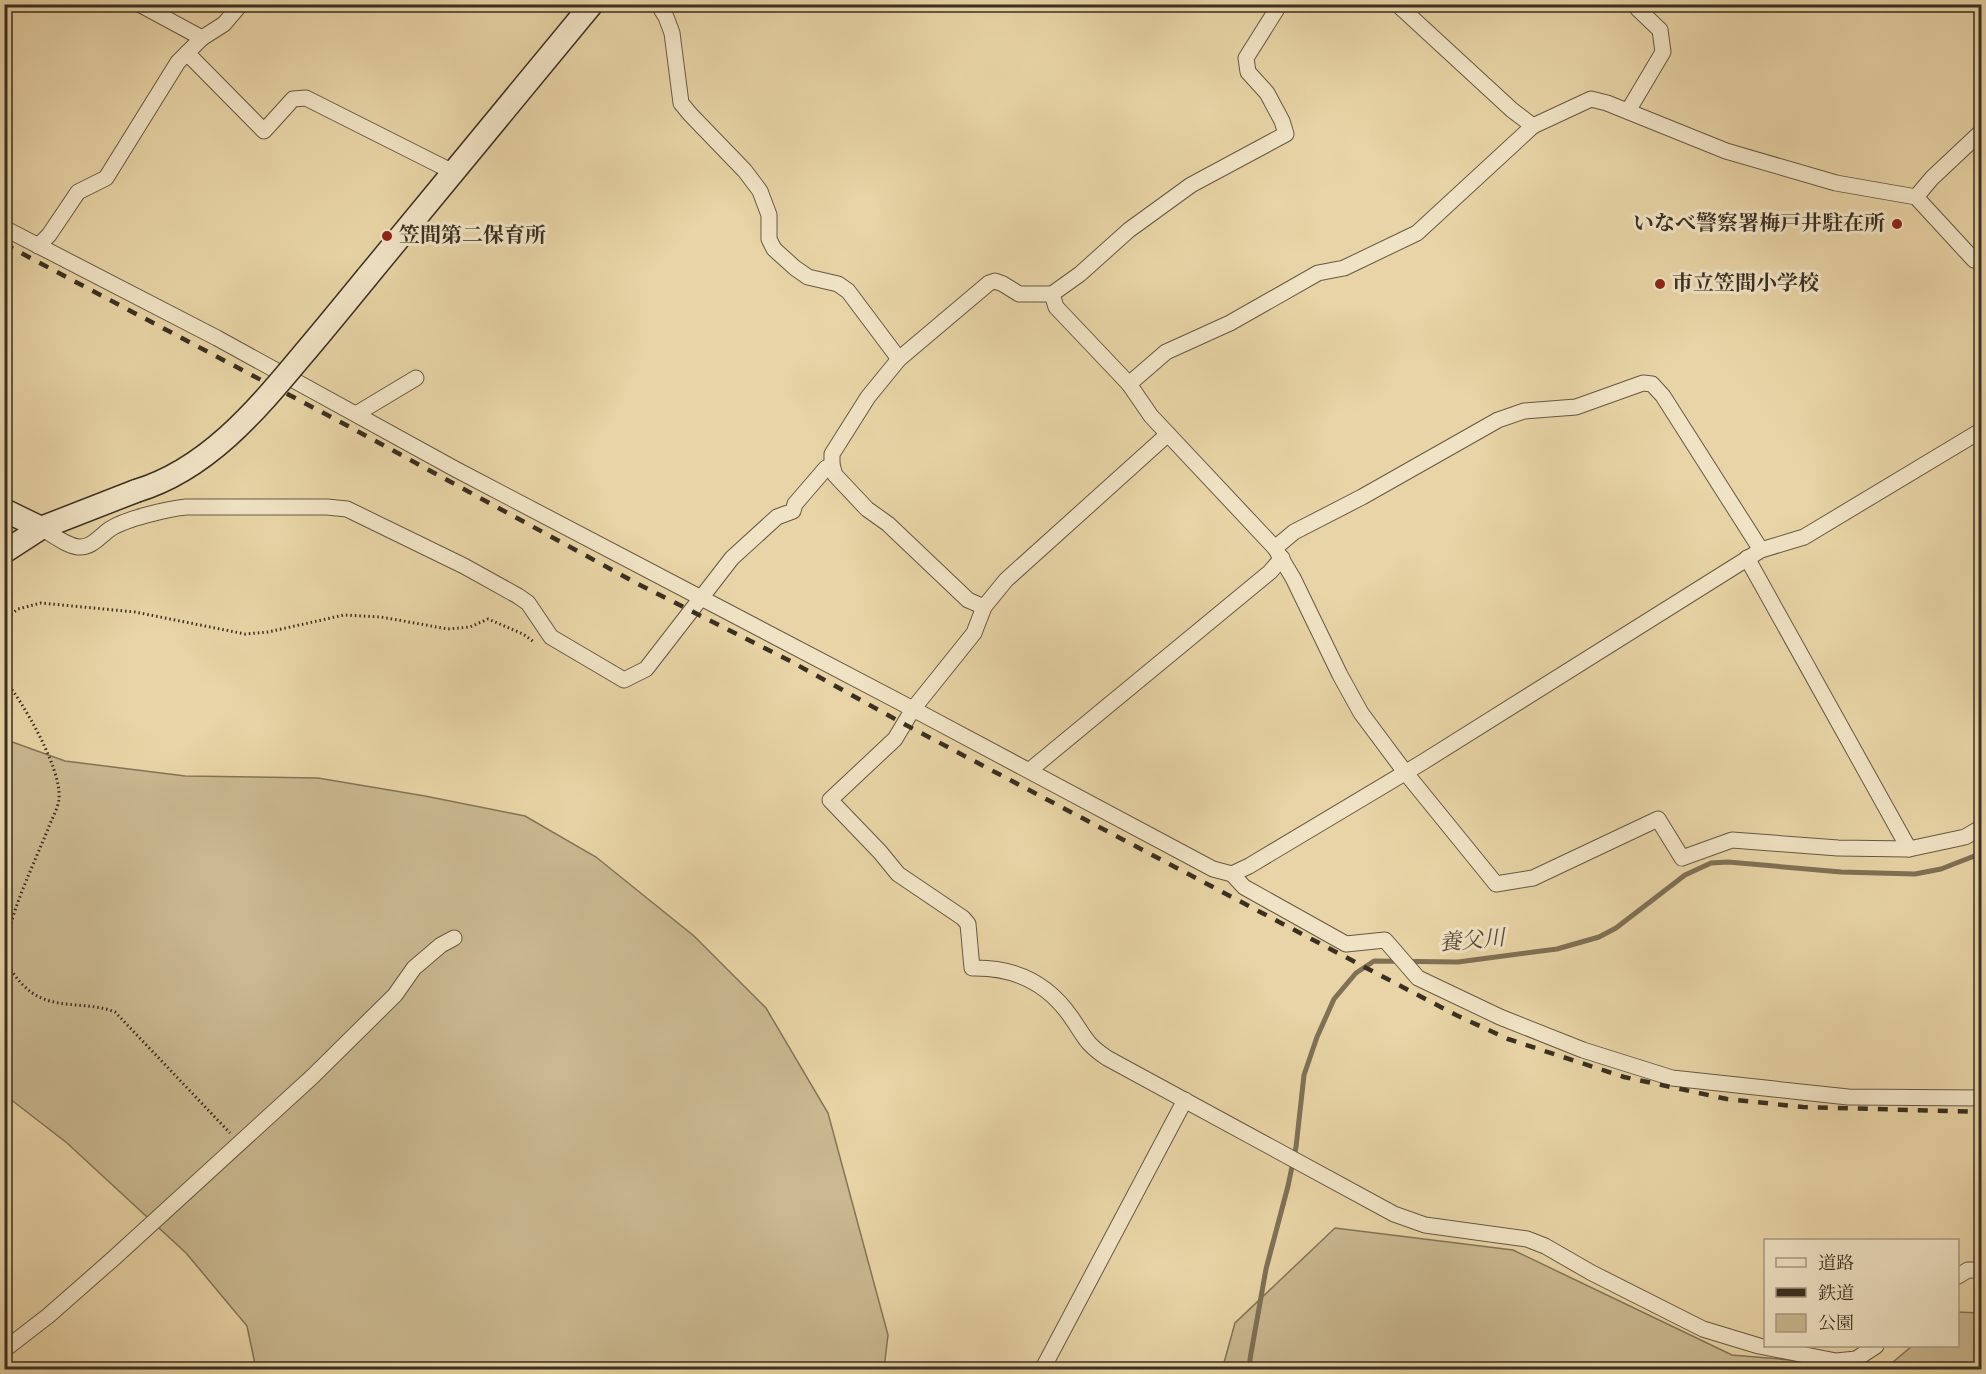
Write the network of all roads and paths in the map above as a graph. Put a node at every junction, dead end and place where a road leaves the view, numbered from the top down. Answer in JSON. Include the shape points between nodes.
{"nodes":[{"id":1,"x":139,"y":4,"type":"edge"},
{"id":2,"x":241,"y":4,"type":"edge"},
{"id":3,"x":658,"y":4,"type":"edge"},
{"id":4,"x":1280,"y":4,"type":"edge"},
{"id":5,"x":1397,"y":4,"type":"edge"},
{"id":6,"x":1636,"y":4,"type":"edge"},
{"id":7,"x":583,"y":8,"type":"edge"},
{"id":8,"x":202,"y":38,"type":"junction"},
{"id":9,"x":187,"y":53,"type":"junction"},
{"id":10,"x":1628,"y":111,"type":"junction"},
{"id":11,"x":1533,"y":126,"type":"junction"},
{"id":12,"x":1982,"y":131,"type":"edge"},
{"id":13,"x":454,"y":173,"type":"junction"},
{"id":14,"x":1916,"y":196,"type":"junction"},
{"id":15,"x":4,"y":228,"type":"edge"},
{"id":16,"x":38,"y":246,"type":"junction"},
{"id":17,"x":1982,"y":262,"type":"edge"},
{"id":18,"x":1052,"y":294,"type":"junction"},
{"id":19,"x":899,"y":358,"type":"junction"},
{"id":20,"x":416,"y":378,"type":"dead end"},
{"id":21,"x":1129,"y":384,"type":"junction"},
{"id":22,"x":356,"y":414,"type":"junction"},
{"id":23,"x":1982,"y":430,"type":"edge"},
{"id":24,"x":1168,"y":434,"type":"junction"},
{"id":25,"x":832,"y":465,"type":"junction"},
{"id":26,"x":4,"y":510,"type":"edge"},
{"id":27,"x":41,"y":528,"type":"junction"},
{"id":28,"x":4,"y":552,"type":"edge"},
{"id":29,"x":1279,"y":553,"type":"junction"},
{"id":30,"x":1754,"y":554,"type":"junction"},
{"id":31,"x":701,"y":599,"type":"junction"},
{"id":32,"x":984,"y":607,"type":"junction"},
{"id":33,"x":4,"y":620,"type":"edge"},
{"id":34,"x":538,"y":644,"type":"dead end"},
{"id":35,"x":4,"y":679,"type":"edge"},
{"id":36,"x":913,"y":709,"type":"junction"},
{"id":37,"x":1030,"y":770,"type":"junction"},
{"id":38,"x":1405,"y":772,"type":"junction"},
{"id":39,"x":1982,"y":827,"type":"edge"},
{"id":40,"x":1909,"y":849,"type":"junction"},
{"id":41,"x":1233,"y":874,"type":"junction"},
{"id":42,"x":454,"y":938,"type":"dead end"},
{"id":43,"x":1982,"y":1098,"type":"edge"},
{"id":44,"x":1185,"y":1100,"type":"junction"},
{"id":45,"x":239,"y":1142,"type":"junction"},
{"id":46,"x":1982,"y":1270,"type":"edge"},
{"id":47,"x":1959,"y":1275,"type":"edge"},
{"id":48,"x":1764,"y":1347,"type":"edge"},
{"id":49,"x":1764,"y":1347,"type":"edge"},
{"id":50,"x":1874,"y":1347,"type":"edge"},
{"id":51,"x":4,"y":1350,"type":"edge"},
{"id":52,"x":1042,"y":1370,"type":"edge"}],
"edges":[{"from":1,"to":8,"type":"street"},
{"from":2,"to":8,"type":"street","via":[[224,24]]},
{"from":3,"to":19,"type":"street","via":[[672,33],[681,103],[760,191],[769,215],[769,239],[774,249],[808,277],[838,284],[848,291]]},
{"from":4,"to":18,"type":"street","via":[[1246,58],[1248,72],[1267,93],[1286,134],[1191,185]]},
{"from":5,"to":11,"type":"street"},
{"from":6,"to":10,"type":"street","via":[[1660,30],[1663,52]]},
{"from":7,"to":13,"type":"street"},
{"from":8,"to":9,"type":"street"},
{"from":9,"to":13,"type":"street","via":[[264,131],[293,99],[306,98]]},
{"from":9,"to":16,"type":"street","via":[[105,178],[78,192]]},
{"from":10,"to":11,"type":"street","via":[[1591,99]]},
{"from":10,"to":14,"type":"street","via":[[1737,155],[1836,183]]},
{"from":11,"to":21,"type":"street","via":[[1417,233],[1344,268],[1318,273],[1230,323],[1166,352]]},
{"from":12,"to":14,"type":"street"},
{"from":13,"to":27,"type":"street","bridge":true,"via":[[263,403],[231,435],[152,486]]},
{"from":14,"to":17,"type":"street","via":[[1974,260]]},
{"from":15,"to":16,"type":"street"},
{"from":16,"to":22,"type":"street"},
{"from":18,"to":19,"type":"street","via":[[1019,294],[995,281],[988,283]]},
{"from":18,"to":21,"type":"street","via":[[1056,307]]},
{"from":19,"to":25,"type":"street","via":[[868,397],[832,454]]},
{"from":20,"to":22,"type":"street"},
{"from":21,"to":24,"type":"street"},
{"from":22,"to":31,"type":"street"},
{"from":23,"to":30,"type":"street","via":[[1804,537]]},
{"from":24,"to":29,"type":"street"},
{"from":24,"to":32,"type":"street","via":[[1006,580]]},
{"from":25,"to":31,"type":"street","via":[[795,504],[793,511],[777,517],[732,558]]},
{"from":25,"to":32,"type":"street","via":[[835,475],[867,510],[888,524],[968,600]]},
{"from":26,"to":27,"type":"street"},
{"from":27,"to":28,"type":"street"},
{"from":27,"to":31,"type":"street","via":[[67,543],[87,546],[113,527],[169,509],[347,509],[523,599],[551,637],[624,680],[646,669]]},
{"from":29,"to":30,"type":"street","via":[[1294,532],[1498,420],[1524,411],[1576,407],[1643,383],[1652,384],[1663,396]]},
{"from":29,"to":37,"type":"street","via":[[1270,572]]},
{"from":29,"to":38,"type":"street","via":[[1361,712]]},
{"from":30,"to":38,"type":"street"},
{"from":30,"to":40,"type":"street"},
{"from":31,"to":36,"type":"street"},
{"from":32,"to":36,"type":"street","via":[[974,633]]},
{"from":33,"to":34,"type":"path","via":[[18,609],[41,603],[135,612],[245,634],[344,615],[381,616],[448,629],[488,620]]},
{"from":35,"to":45,"type":"path","via":[[35,726],[54,772],[59,799],[12,919],[6,954],[12,971],[43,999],[115,1012]]},
{"from":36,"to":37,"type":"street"},
{"from":36,"to":44,"type":"street","via":[[895,739],[830,800],[898,874],[963,918],[968,924],[972,968],[1009,971],[1039,984],[1064,1007],[1091,1047]]},
{"from":37,"to":41,"type":"street","via":[[1213,869]]},
{"from":38,"to":40,"type":"street","via":[[1496,884],[1533,878],[1658,819],[1682,858],[1732,840]]},
{"from":38,"to":41,"type":"street"},
{"from":39,"to":40,"type":"street","via":[[1965,837]]},
{"from":41,"to":43,"type":"street","via":[[1244,887],[1346,944],[1385,940],[1418,978],[1500,1017],[1583,1050],[1672,1078],[1848,1097]]},
{"from":42,"to":45,"type":"street","via":[[414,968],[395,995]]},
{"from":44,"to":48,"type":"street","via":[[1411,1222],[1513,1236],[1536,1243],[1703,1329]]},
{"from":44,"to":52,"type":"street"},
{"from":45,"to":51,"type":"street","via":[[81,1287]]},
{"from":46,"to":47,"type":"street","via":[[1968,1270]]},
{"from":49,"to":50,"type":"street","via":[[1836,1361],[1856,1359]]}]}
